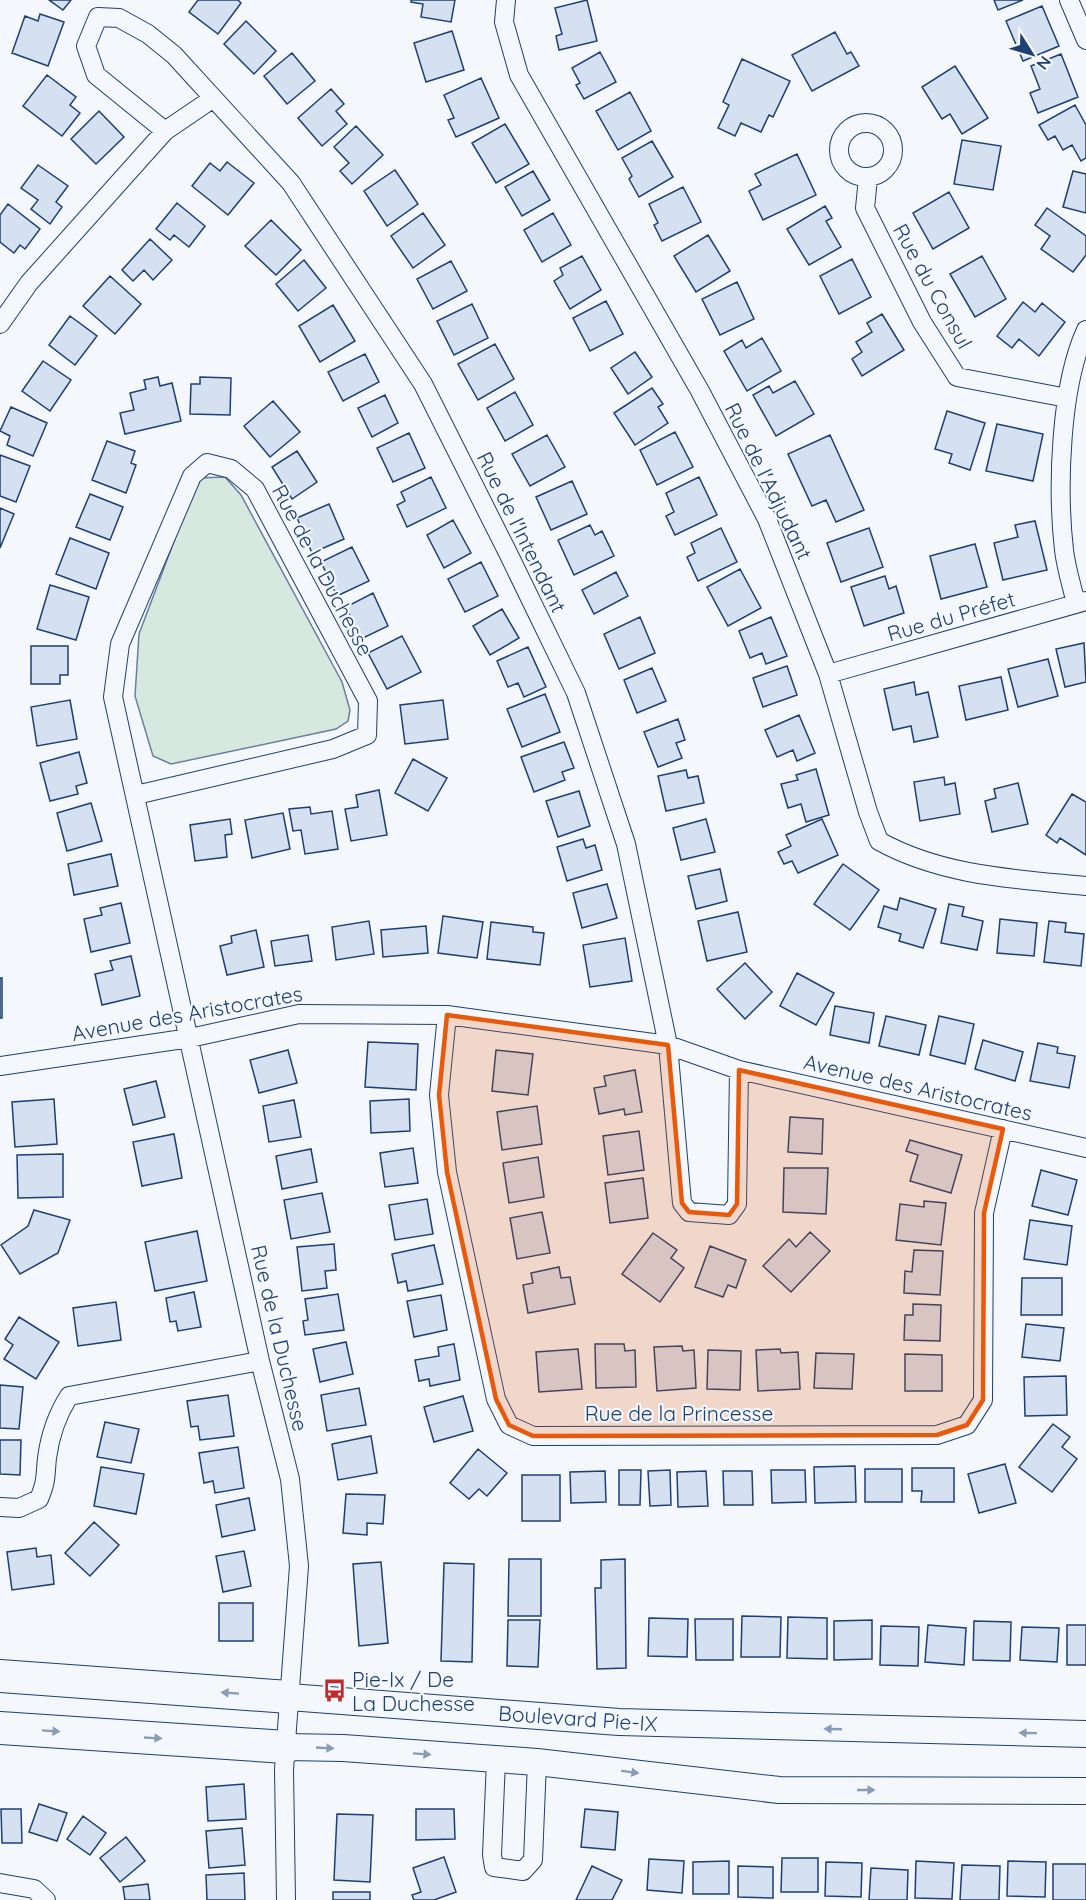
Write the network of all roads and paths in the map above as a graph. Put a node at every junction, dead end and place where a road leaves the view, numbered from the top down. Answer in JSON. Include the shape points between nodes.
{"nodes":[{"id":1,"x":506,"y":0,"type":"edge"},
{"id":2,"x":1069,"y":0,"type":"edge"},
{"id":3,"x":1086,"y":40,"type":"edge"},
{"id":4,"x":212,"y":99,"type":"junction"},
{"id":5,"x":165,"y":131,"type":"junction"},
{"id":6,"x":868,"y":178,"type":"dead end"},
{"id":7,"x":0,"y":324,"type":"edge"},
{"id":8,"x":1086,"y":330,"type":"edge"},
{"id":9,"x":1066,"y":398,"type":"junction"},
{"id":10,"x":1081,"y":603,"type":"edge"},
{"id":11,"x":828,"y":674,"type":"junction"},
{"id":12,"x":136,"y":795,"type":"junction"},
{"id":13,"x":1086,"y":886,"type":"edge"},
{"id":14,"x":447,"y":1015,"type":"junction"},
{"id":15,"x":190,"y":1038,"type":"junction"},
{"id":16,"x":668,"y":1045,"type":"junction"},
{"id":17,"x":0,"y":1066,"type":"edge"},
{"id":18,"x":739,"y":1070,"type":"junction"},
{"id":19,"x":1003,"y":1129,"type":"junction"},
{"id":20,"x":1086,"y":1148,"type":"edge"},
{"id":21,"x":260,"y":1361,"type":"junction"},
{"id":22,"x":0,"y":1507,"type":"edge"},
{"id":23,"x":0,"y":1676,"type":"edge"},
{"id":24,"x":98,"y":1683,"type":"junction"},
{"id":25,"x":289,"y":1697,"type":"junction"},
{"id":26,"x":0,"y":1728,"type":"edge"},
{"id":27,"x":88,"y":1733,"type":"junction"},
{"id":28,"x":1086,"y":1734,"type":"edge"},
{"id":29,"x":286,"y":1747,"type":"junction"},
{"id":30,"x":496,"y":1760,"type":"junction"},
{"id":31,"x":537,"y":1762,"type":"junction"},
{"id":32,"x":1086,"y":1791,"type":"edge"},
{"id":33,"x":0,"y":1883,"type":"edge"},
{"id":34,"x":46,"y":1900,"type":"edge"},
{"id":35,"x":286,"y":1900,"type":"edge"}],
"edges":[{"from":1,"to":11,"type":"street","name":"Rue de l'Adjudant","via":[[504,22],[519,75],[700,391],[757,499]]},
{"from":2,"to":3,"type":"street"},
{"from":4,"to":5,"type":"street"},
{"from":4,"to":5,"type":"street","name":"Rue de l'Intendant","via":[[174,55],[148,34],[119,18],[98,17],[86,46],[96,75]]},
{"from":4,"to":16,"type":"street","name":"Rue de l'Intendant","via":[[291,183],[423,384],[576,693],[626,844]]},
{"from":5,"to":7,"type":"street","via":[[29,284]]},
{"from":6,"to":9,"type":"street","name":"Rue du Consul","via":[[865,208],[922,322],[957,377]]},
{"from":8,"to":9,"type":"street"},
{"from":9,"to":10,"type":"street","via":[[1062,455],[1064,550]]},
{"from":10,"to":11,"type":"street","name":"Rue du Préfet"},
{"from":11,"to":13,"type":"street","name":"Rue de l'Adjudant","via":[[879,841],[907,857],[982,876]]},
{"from":12,"to":12,"type":"street","name":"Rue de la Duchesse","via":[[113,697],[120,644],[192,476],[207,463],[231,469],[255,489],[368,701],[367,735],[333,749]]},
{"from":12,"to":15,"type":"street","name":"Rue de la Duchesse"},
{"from":14,"to":15,"type":"street","name":"Avenue des Aristocrates","via":[[299,1014]]},
{"from":14,"to":16,"type":"street","name":"Avenue des Aristocrates"},
{"from":14,"to":19,"type":"street","name":"Rue de la Princesse","via":[[439,1095],[447,1172],[496,1399],[509,1425],[533,1436],[937,1435],[967,1425],[983,1400],[984,1213]]},
{"from":15,"to":17,"type":"street","name":"Avenue des Aristocrates"},
{"from":15,"to":21,"type":"street","name":"Rue de la Duchesse"},
{"from":16,"to":18,"type":"street","name":"Avenue des Aristocrates"},
{"from":16,"to":18,"type":"street","via":[[682,1203],[689,1212],[729,1215],[737,1204]]},
{"from":18,"to":19,"type":"street","name":"Avenue des Aristocrates"},
{"from":19,"to":20,"type":"street","name":"Avenue des Aristocrates"},
{"from":21,"to":22,"type":"street","via":[[69,1396],[56,1416],[47,1459],[47,1481],[39,1499],[19,1508]]},
{"from":21,"to":25,"type":"street","name":"Rue de la Duchesse","via":[[286,1457],[296,1522],[298,1587]]},
{"from":23,"to":24,"type":"highway","name":"Boulevard Pie-IX"},
{"from":25,"to":24,"type":"highway","name":"Boulevard Pie-IX","one_way":true},
{"from":24,"to":27,"type":"highway","via":[[105,1693],[107,1708]]},
{"from":28,"to":25,"type":"street","name":"Boulevard Pie-IX","one_way":true,"via":[[619,1722]]},
{"from":25,"to":29,"type":"street","name":"Rue de la Duchesse"},
{"from":26,"to":27,"type":"highway","one_way":true},
{"from":27,"to":29,"type":"highway","one_way":true},
{"from":29,"to":30,"type":"street","one_way":true},
{"from":29,"to":35,"type":"street","name":"Rue de la Duchesse"},
{"from":30,"to":31,"type":"street"},
{"from":30,"to":31,"type":"street","via":[[494,1867],[523,1871],[533,1860]]},
{"from":31,"to":32,"type":"street","one_way":true,"via":[[779,1790]]},
{"from":33,"to":34,"type":"street","via":[[34,1888]]}]}
